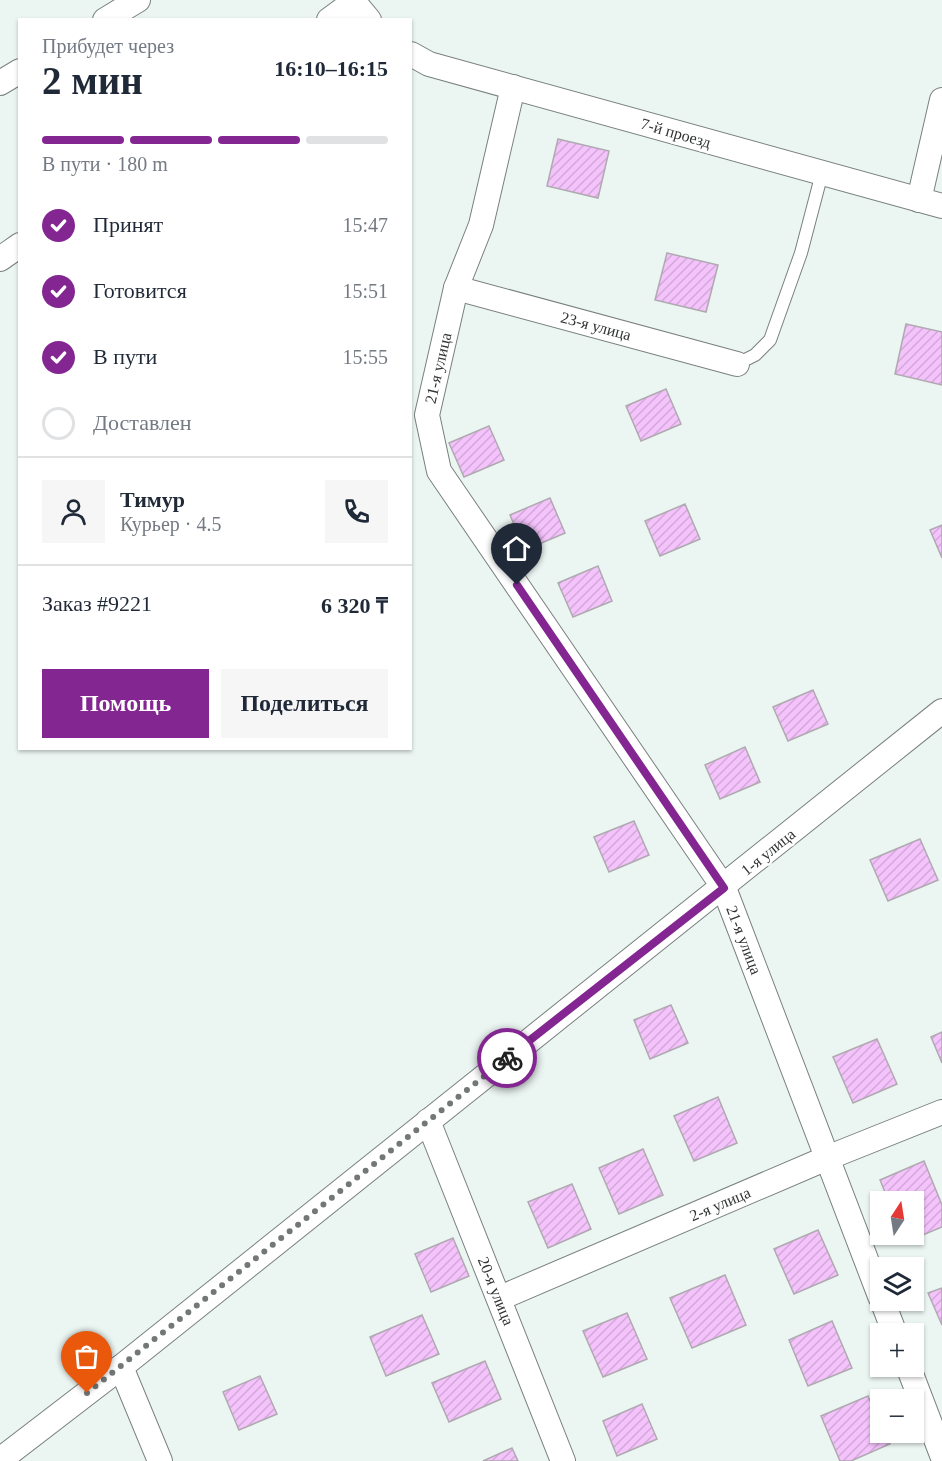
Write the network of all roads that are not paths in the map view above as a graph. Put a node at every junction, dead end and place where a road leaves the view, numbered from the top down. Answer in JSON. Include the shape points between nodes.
{"nodes":[{"id":1,"x":138,"y":0,"type":"edge"},
{"id":2,"x":355,"y":1,"type":"edge"},
{"id":3,"x":108,"y":18,"type":"edge"},
{"id":4,"x":332,"y":18,"type":"edge"},
{"id":5,"x":368,"y":18,"type":"edge"},
{"id":6,"x":412,"y":55,"type":"edge"},
{"id":7,"x":18,"y":72,"type":"edge"},
{"id":8,"x":0,"y":83,"type":"edge"},
{"id":9,"x":513,"y":87,"type":"junction"},
{"id":10,"x":942,"y":100,"type":"edge"},
{"id":11,"x":822,"y":173,"type":"junction"},
{"id":12,"x":919,"y":200,"type":"junction"},
{"id":13,"x":942,"y":206,"type":"edge"},
{"id":14,"x":18,"y":246,"type":"edge"},
{"id":15,"x":0,"y":259,"type":"edge"},
{"id":16,"x":456,"y":288,"type":"junction"},
{"id":17,"x":737,"y":364,"type":"joint"},
{"id":18,"x":942,"y":711,"type":"edge"},
{"id":19,"x":724,"y":888,"type":"junction"},
{"id":20,"x":942,"y":1112,"type":"edge"},
{"id":21,"x":428,"y":1121,"type":"junction"},
{"id":22,"x":827,"y":1158,"type":"junction"},
{"id":23,"x":870,"y":1270,"type":"edge"},
{"id":24,"x":500,"y":1298,"type":"junction"},
{"id":25,"x":121,"y":1367,"type":"junction"},
{"id":26,"x":912,"y":1377,"type":"edge"},
{"id":27,"x":942,"y":1455,"type":"edge"},
{"id":28,"x":0,"y":1460,"type":"edge"},
{"id":29,"x":160,"y":1461,"type":"edge"},
{"id":30,"x":563,"y":1461,"type":"edge"}],
"edges":[{"from":1,"to":3,"type":"street"},
{"from":2,"to":4,"type":"street"},
{"from":2,"to":5,"type":"street"},
{"from":6,"to":9,"type":"street","name":"7-й проезд","via":[[429,64]]},
{"from":7,"to":8,"type":"street"},
{"from":9,"to":11,"type":"street","name":"7-й проезд"},
{"from":9,"to":16,"type":"street","name":"21-я улица","via":[[481,225]]},
{"from":10,"to":12,"type":"street"},
{"from":11,"to":12,"type":"street","name":"7-й проезд"},
{"from":11,"to":17,"type":"lane","via":[[801,253],[770,340],[755,355]]},
{"from":12,"to":13,"type":"street","name":"7-й проезд"},
{"from":14,"to":15,"type":"street"},
{"from":16,"to":17,"type":"street","name":"23-я улица"},
{"from":16,"to":19,"type":"street","name":"21-я улица","via":[[427,415],[440,471]]},
{"from":18,"to":19,"type":"street","name":"1-я улица"},
{"from":19,"to":21,"type":"street","name":"1-я улица"},
{"from":19,"to":22,"type":"street","name":"21-я улица"},
{"from":20,"to":22,"type":"street","name":"2-я улица"},
{"from":21,"to":24,"type":"street","name":"20-я улица"},
{"from":21,"to":25,"type":"street","name":"1-я улица"},
{"from":22,"to":23,"type":"street","name":"21-я улица"},
{"from":22,"to":24,"type":"street","name":"2-я улица"},
{"from":24,"to":30,"type":"street","name":"20-я улица"},
{"from":25,"to":28,"type":"street","name":"1-я улица"},
{"from":25,"to":29,"type":"street"},
{"from":26,"to":27,"type":"street"}]}
